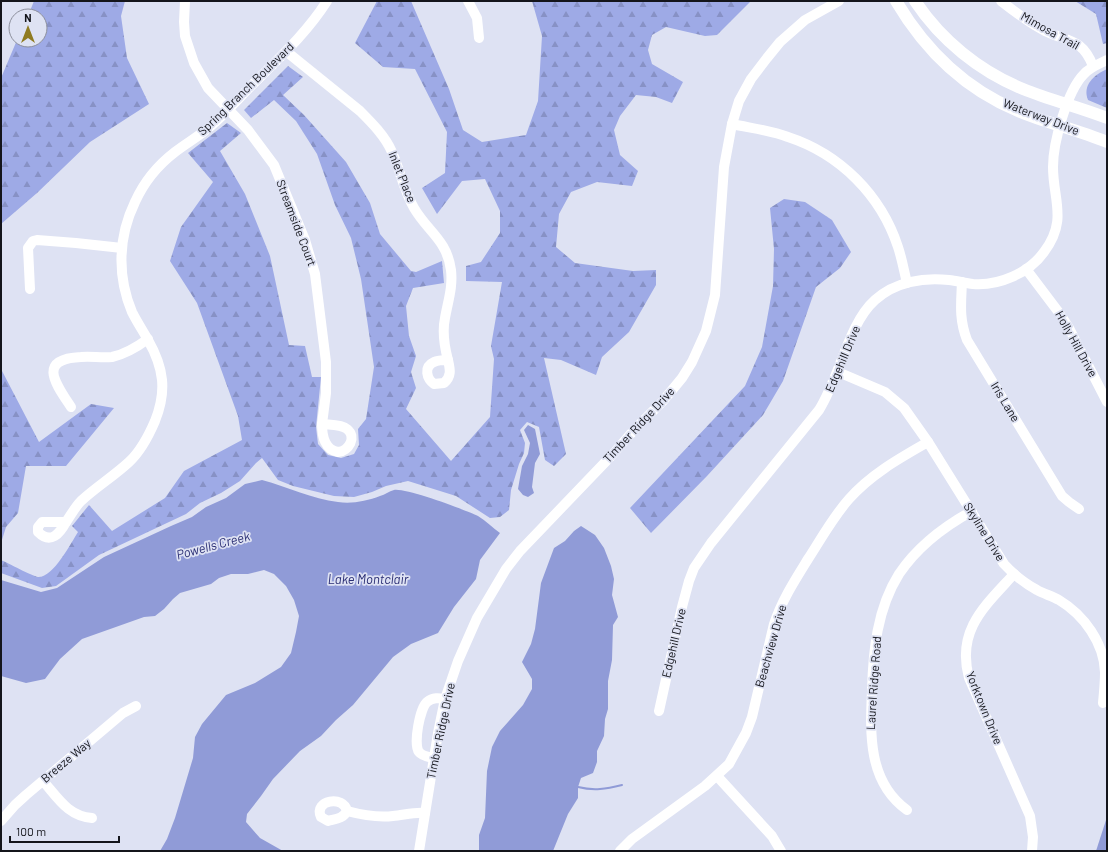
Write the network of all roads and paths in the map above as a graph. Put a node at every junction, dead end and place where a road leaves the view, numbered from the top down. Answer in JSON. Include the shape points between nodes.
{"nodes":[{"id":1,"x":185,"y":1,"type":"edge"},
{"id":2,"x":327,"y":1,"type":"edge"},
{"id":3,"x":468,"y":1,"type":"edge"},
{"id":4,"x":839,"y":1,"type":"edge"},
{"id":5,"x":896,"y":1,"type":"edge"},
{"id":6,"x":915,"y":1,"type":"edge"},
{"id":7,"x":1001,"y":1,"type":"edge"},
{"id":8,"x":479,"y":38,"type":"dead end"},
{"id":9,"x":287,"y":52,"type":"junction"},
{"id":10,"x":1107,"y":60,"type":"edge"},
{"id":11,"x":1093,"y":66,"type":"junction"},
{"id":12,"x":1068,"y":104,"type":"junction"},
{"id":13,"x":229,"y":110,"type":"junction"},
{"id":14,"x":1107,"y":118,"type":"edge"},
{"id":15,"x":732,"y":124,"type":"junction"},
{"id":16,"x":1060,"y":125,"type":"junction"},
{"id":17,"x":1107,"y":142,"type":"edge"},
{"id":18,"x":122,"y":248,"type":"junction"},
{"id":19,"x":1026,"y":269,"type":"junction"},
{"id":20,"x":962,"y":282,"type":"junction"},
{"id":21,"x":907,"y":283,"type":"junction"},
{"id":22,"x":30,"y":289,"type":"dead end"},
{"id":23,"x":148,"y":339,"type":"junction"},
{"id":24,"x":448,"y":360,"type":"dead end"},
{"id":25,"x":838,"y":372,"type":"junction"},
{"id":26,"x":1107,"y":402,"type":"edge"},
{"id":27,"x":71,"y":407,"type":"dead end"},
{"id":28,"x":322,"y":424,"type":"dead end"},
{"id":29,"x":928,"y":442,"type":"junction"},
{"id":30,"x":1079,"y":509,"type":"dead end"},
{"id":31,"x":972,"y":511,"type":"junction"},
{"id":32,"x":66,"y":522,"type":"dead end"},
{"id":33,"x":1014,"y":574,"type":"junction"},
{"id":34,"x":445,"y":699,"type":"junction"},
{"id":35,"x":1103,"y":703,"type":"dead end"},
{"id":36,"x":136,"y":706,"type":"dead end"},
{"id":37,"x":659,"y":711,"type":"dead end"},
{"id":38,"x":433,"y":758,"type":"junction"},
{"id":39,"x":717,"y":776,"type":"junction"},
{"id":40,"x":43,"y":781,"type":"junction"},
{"id":41,"x":907,"y":810,"type":"dead end"},
{"id":42,"x":347,"y":811,"type":"dead end"},
{"id":43,"x":425,"y":814,"type":"junction"},
{"id":44,"x":92,"y":818,"type":"dead end"},
{"id":45,"x":1,"y":822,"type":"edge"},
{"id":46,"x":419,"y":851,"type":"edge"},
{"id":47,"x":620,"y":851,"type":"edge"},
{"id":48,"x":781,"y":851,"type":"edge"},
{"id":49,"x":1032,"y":851,"type":"edge"}],
"edges":[{"from":1,"to":13,"type":"street","name":"Streamside Court","via":[[185,36],[194,63],[208,88]]},
{"from":2,"to":9,"type":"street","name":"Spring Branch Boulevard"},
{"from":3,"to":8,"type":"street","via":[[477,18]]},
{"from":4,"to":15,"type":"street","name":"Timber Ridge Drive","via":[[795,28],[771,52],[742,95]]},
{"from":5,"to":16,"type":"main road","name":"Waterway Drive","via":[[933,52],[963,79],[1005,105]]},
{"from":6,"to":12,"type":"main road","name":"Waterway Drive","via":[[933,26],[974,63],[1007,83]]},
{"from":7,"to":11,"type":"street","name":"Mimosa Trail","via":[[1040,28],[1079,45]]},
{"from":9,"to":13,"type":"street","name":"Spring Branch Boulevard"},
{"from":9,"to":24,"type":"street","name":"Inlet Place","via":[[360,111],[384,138],[408,197],[446,249],[452,285],[444,332]]},
{"from":10,"to":11,"type":"street"},
{"from":11,"to":12,"type":"street","name":"Edgehill Drive","via":[[1079,79]]},
{"from":12,"to":14,"type":"main road","name":"Waterway Drive"},
{"from":12,"to":16,"type":"street","name":"Edgehill Drive"},
{"from":13,"to":18,"type":"street","name":"Spring Branch Boulevard","via":[[175,152],[153,173],[140,191],[129,215]]},
{"from":13,"to":28,"type":"street","name":"Streamside Court","via":[[274,165],[313,262],[326,362]]},
{"from":15,"to":21,"type":"street","via":[[802,142],[827,155],[848,171],[865,188],[882,212],[898,247]]},
{"from":15,"to":34,"type":"street","name":"Timber Ridge Drive","via":[[724,167],[715,295],[706,331],[692,362],[663,401],[506,569],[477,618]]},
{"from":16,"to":17,"type":"main road","name":"Waterway Drive"},
{"from":16,"to":19,"type":"street","name":"Edgehill Drive","via":[[1053,168],[1058,203],[1057,223],[1044,252]]},
{"from":18,"to":22,"type":"street","via":[[33,241],[28,248]]},
{"from":18,"to":23,"type":"street","name":"Spring Branch Boulevard","via":[[122,276],[126,295],[139,326]]},
{"from":19,"to":20,"type":"street","name":"Edgehill Drive","via":[[1013,277],[985,284]]},
{"from":19,"to":26,"type":"street","name":"Holly Hill Drive","via":[[1069,328]]},
{"from":20,"to":21,"type":"street","name":"Edgehill Drive","via":[[934,279]]},
{"from":20,"to":30,"type":"street","name":"Iris Lane","via":[[960,308],[967,340],[1062,496]]},
{"from":21,"to":25,"type":"street","name":"Edgehill Drive","via":[[885,292],[863,313]]},
{"from":23,"to":27,"type":"street","via":[[113,356],[75,358],[55,364],[55,378]]},
{"from":23,"to":32,"type":"street","name":"Spring Branch Boulevard","via":[[161,368],[163,380],[161,404],[153,426],[130,461],[81,501]]},
{"from":25,"to":29,"type":"street","name":"Skyline Drive","via":[[877,388],[895,400],[911,416]]},
{"from":25,"to":37,"type":"street","name":"Edgehill Drive","via":[[820,410],[710,543],[694,568]]},
{"from":29,"to":31,"type":"street","name":"Skyline Drive"},
{"from":29,"to":39,"type":"street","name":"Beachview Drive","via":[[900,458],[862,486],[833,520],[790,587],[774,624],[746,733],[729,764]]},
{"from":31,"to":33,"type":"street","name":"Skyline Drive","via":[[998,554]]},
{"from":31,"to":41,"type":"street","name":"Laurel Ridge Road","via":[[940,531],[913,558],[892,587],[878,626],[873,663],[870,731],[872,748],[886,789]]},
{"from":33,"to":35,"type":"street","name":"Skyline Drive","via":[[1028,585],[1060,601],[1087,626],[1097,641],[1104,661]]},
{"from":33,"to":49,"type":"street","name":"Yorktown Drive","via":[[976,618],[968,639],[966,662],[972,684],[1030,816]]},
{"from":34,"to":38,"type":"street","name":"Timber Ridge Drive"},
{"from":34,"to":38,"type":"street","via":[[433,698],[426,703],[418,727],[419,752]]},
{"from":36,"to":40,"type":"street","name":"Breeze Way","via":[[123,713]]},
{"from":38,"to":43,"type":"street","name":"Timber Ridge Drive"},
{"from":39,"to":47,"type":"street","name":"Beachview Drive","via":[[632,839]]},
{"from":39,"to":48,"type":"street","via":[[772,836]]},
{"from":40,"to":44,"type":"street","via":[[68,809],[76,815]]},
{"from":40,"to":45,"type":"street","name":"Breeze Way","via":[[15,805]]},
{"from":42,"to":43,"type":"street","via":[[380,817],[409,813]]},
{"from":43,"to":46,"type":"street","name":"Timber Ridge Drive"}]}
